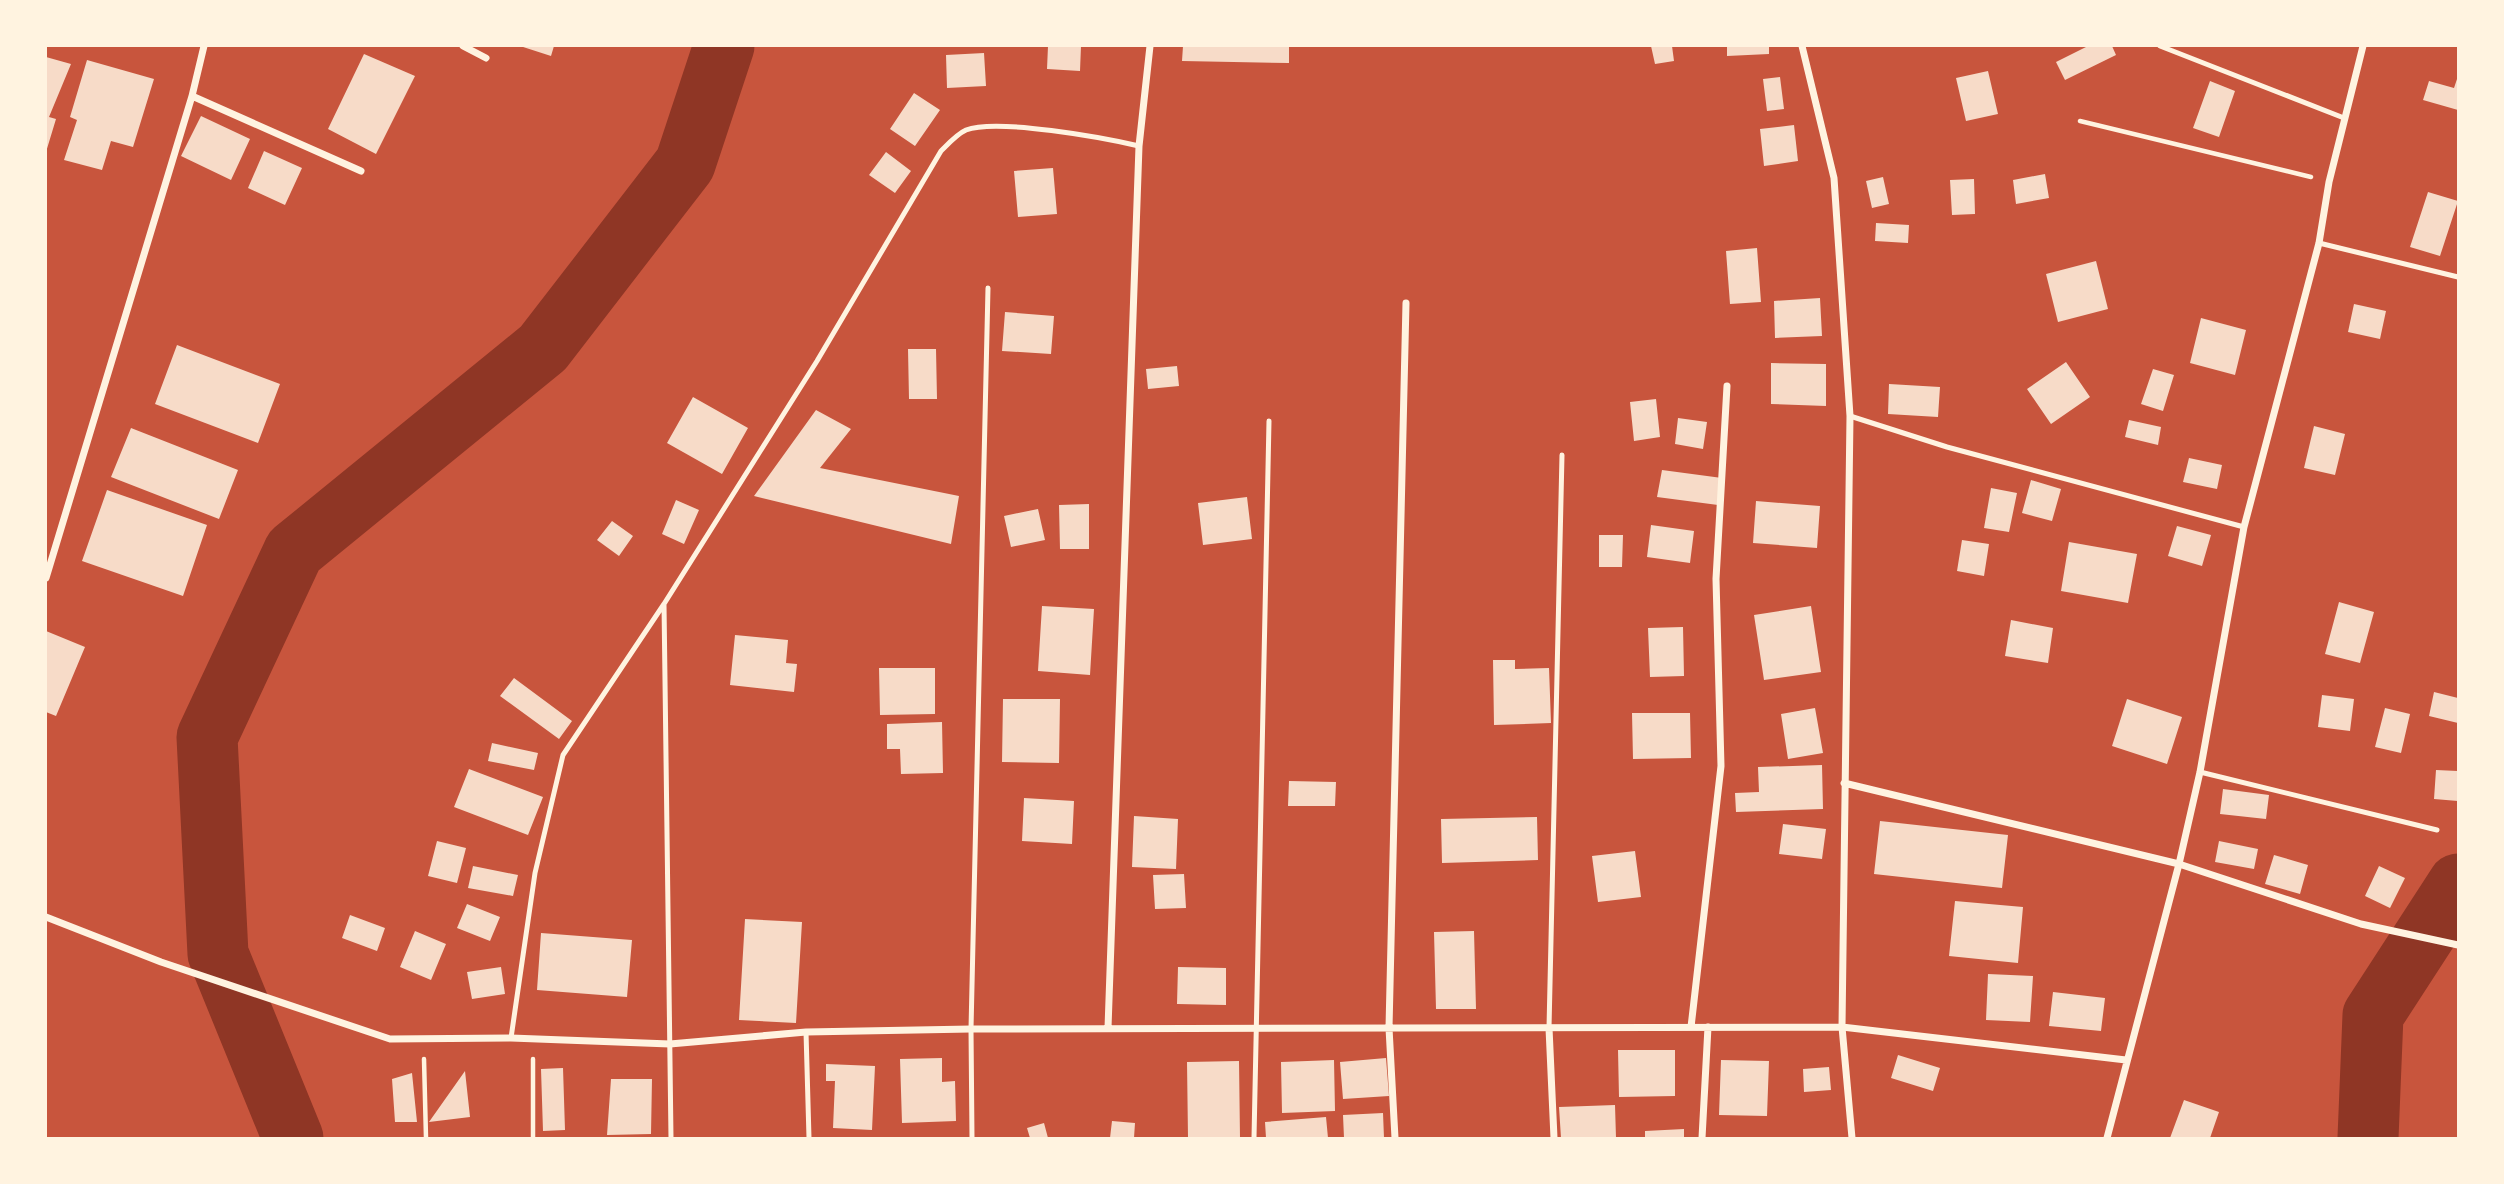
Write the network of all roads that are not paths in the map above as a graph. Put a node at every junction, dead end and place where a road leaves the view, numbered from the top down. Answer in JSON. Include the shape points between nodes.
{"nodes":[{"id":1,"x":204,"y":46,"type":"edge"},
{"id":2,"x":463,"y":46,"type":"edge"},
{"id":3,"x":1150,"y":46,"type":"edge"},
{"id":4,"x":1802,"y":46,"type":"edge"},
{"id":5,"x":2161,"y":46,"type":"edge"},
{"id":6,"x":2363,"y":46,"type":"edge"},
{"id":7,"x":486,"y":58,"type":"dead end"},
{"id":8,"x":192,"y":96,"type":"junction"},
{"id":9,"x":2344,"y":118,"type":"junction"},
{"id":10,"x":1139,"y":146,"type":"junction"},
{"id":11,"x":361,"y":171,"type":"dead end"},
{"id":12,"x":2319,"y":243,"type":"junction"},
{"id":13,"x":2459,"y":278,"type":"edge"},
{"id":14,"x":988,"y":288,"type":"dead end"},
{"id":15,"x":1406,"y":303,"type":"dead end"},
{"id":16,"x":1727,"y":386,"type":"dead end"},
{"id":17,"x":1850,"y":416,"type":"junction"},
{"id":18,"x":1269,"y":421,"type":"dead end"},
{"id":19,"x":1562,"y":455,"type":"dead end"},
{"id":20,"x":2244,"y":527,"type":"junction"},
{"id":21,"x":46,"y":578,"type":"edge"},
{"id":22,"x":664,"y":604,"type":"junction"},
{"id":23,"x":2200,"y":772,"type":"junction"},
{"id":24,"x":1844,"y":783,"type":"junction"},
{"id":25,"x":2437,"y":830,"type":"dead end"},
{"id":26,"x":2179,"y":864,"type":"junction"},
{"id":27,"x":46,"y":917,"type":"edge"},
{"id":28,"x":2459,"y":945,"type":"edge"},
{"id":29,"x":1691,"y":1027,"type":"junction"},
{"id":30,"x":1708,"y":1027,"type":"junction"},
{"id":31,"x":1842,"y":1027,"type":"junction"},
{"id":32,"x":1108,"y":1028,"type":"junction"},
{"id":33,"x":1254,"y":1028,"type":"junction"},
{"id":34,"x":1389,"y":1028,"type":"junction"},
{"id":35,"x":1549,"y":1028,"type":"junction"},
{"id":36,"x":971,"y":1029,"type":"junction"},
{"id":37,"x":806,"y":1032,"type":"junction"},
{"id":38,"x":511,"y":1038,"type":"junction"},
{"id":39,"x":670,"y":1044,"type":"junction"},
{"id":40,"x":2126,"y":1060,"type":"junction"},
{"id":41,"x":671,"y":1139,"type":"edge"},
{"id":42,"x":809,"y":1139,"type":"edge"},
{"id":43,"x":972,"y":1139,"type":"edge"},
{"id":44,"x":1254,"y":1139,"type":"edge"},
{"id":45,"x":1395,"y":1139,"type":"edge"},
{"id":46,"x":1554,"y":1139,"type":"edge"},
{"id":47,"x":1702,"y":1139,"type":"edge"},
{"id":48,"x":1852,"y":1139,"type":"edge"},
{"id":49,"x":2107,"y":1139,"type":"edge"}],
"edges":[{"from":1,"to":8,"type":"street"},
{"from":2,"to":7,"type":"street"},
{"from":3,"to":10,"type":"street"},
{"from":4,"to":17,"type":"street","via":[[1834,178]]},
{"from":5,"to":9,"type":"lane"},
{"from":6,"to":9,"type":"street"},
{"from":8,"to":11,"type":"street"},
{"from":8,"to":21,"type":"street"},
{"from":9,"to":12,"type":"street"},
{"from":10,"to":22,"type":"lane","via":[[1079,133],[980,127],[964,131],[941,151]]},
{"from":10,"to":32,"type":"street"},
{"from":12,"to":13,"type":"lane"},
{"from":12,"to":20,"type":"street"},
{"from":14,"to":36,"type":"lane"},
{"from":15,"to":34,"type":"street"},
{"from":16,"to":29,"type":"street","via":[[1716,579],[1721,766]]},
{"from":17,"to":20,"type":"lane","via":[[1947,447]]},
{"from":17,"to":24,"type":"street"},
{"from":18,"to":33,"type":"lane"},
{"from":19,"to":35,"type":"lane"},
{"from":20,"to":23,"type":"street"},
{"from":22,"to":38,"type":"lane","via":[[563,755],[535,873]]},
{"from":22,"to":39,"type":"lane"},
{"from":23,"to":25,"type":"lane"},
{"from":23,"to":26,"type":"street"},
{"from":24,"to":26,"type":"street"},
{"from":24,"to":31,"type":"street"},
{"from":26,"to":28,"type":"street","via":[[2361,924]]},
{"from":26,"to":40,"type":"street"},
{"from":27,"to":38,"type":"street","via":[[161,962],[390,1039]]},
{"from":29,"to":30,"type":"street"},
{"from":29,"to":35,"type":"street"},
{"from":30,"to":31,"type":"street"},
{"from":30,"to":47,"type":"street"},
{"from":31,"to":40,"type":"street"},
{"from":31,"to":48,"type":"street"},
{"from":32,"to":33,"type":"street"},
{"from":32,"to":36,"type":"street"},
{"from":33,"to":34,"type":"street"},
{"from":33,"to":44,"type":"lane"},
{"from":34,"to":35,"type":"street"},
{"from":34,"to":45,"type":"street"},
{"from":35,"to":46,"type":"street"},
{"from":36,"to":37,"type":"street"},
{"from":36,"to":43,"type":"lane"},
{"from":37,"to":39,"type":"street"},
{"from":37,"to":42,"type":"lane"},
{"from":38,"to":39,"type":"street"},
{"from":39,"to":41,"type":"lane"},
{"from":40,"to":49,"type":"street"}]}
